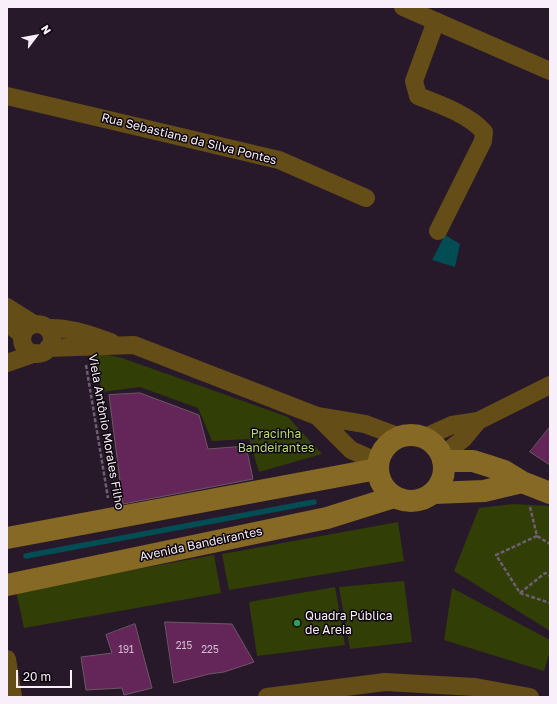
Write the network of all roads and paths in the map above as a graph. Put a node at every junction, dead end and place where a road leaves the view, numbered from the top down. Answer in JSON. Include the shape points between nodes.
{"nodes":[{"id":1,"x":403,"y":7,"type":"edge"},
{"id":2,"x":436,"y":21,"type":"junction"},
{"id":3,"x":550,"y":71,"type":"edge"},
{"id":4,"x":7,"y":96,"type":"edge"},
{"id":5,"x":366,"y":198,"type":"dead end"},
{"id":6,"x":438,"y":231,"type":"dead end"},
{"id":7,"x":7,"y":307,"type":"edge"},
{"id":8,"x":7,"y":323,"type":"edge"},
{"id":9,"x":35,"y":329,"type":"junction"},
{"id":10,"x":119,"y":345,"type":"junction"},
{"id":11,"x":83,"y":348,"type":"junction"},
{"id":12,"x":42,"y":351,"type":"junction"},
{"id":13,"x":7,"y":363,"type":"edge"},
{"id":14,"x":550,"y":386,"type":"edge"},
{"id":15,"x":317,"y":416,"type":"junction"},
{"id":16,"x":478,"y":421,"type":"junction"},
{"id":17,"x":400,"y":437,"type":"junction"},
{"id":18,"x":423,"y":438,"type":"junction"},
{"id":19,"x":442,"y":459,"type":"junction"},
{"id":20,"x":378,"y":466,"type":"junction"},
{"id":21,"x":524,"y":483,"type":"junction"},
{"id":22,"x":434,"y":493,"type":"junction"},
{"id":23,"x":550,"y":493,"type":"edge"},
{"id":24,"x":394,"y":497,"type":"junction"},
{"id":25,"x":112,"y":518,"type":"junction"},
{"id":26,"x":537,"y":536,"type":"junction"},
{"id":27,"x":7,"y":538,"type":"edge"},
{"id":28,"x":550,"y":544,"type":"edge"},
{"id":29,"x":550,"y":576,"type":"edge"},
{"id":30,"x":7,"y":585,"type":"edge"},
{"id":31,"x":520,"y":593,"type":"junction"},
{"id":32,"x":550,"y":603,"type":"edge"},
{"id":33,"x":7,"y":659,"type":"edge"},
{"id":34,"x":13,"y":697,"type":"edge"},
{"id":35,"x":267,"y":697,"type":"edge"},
{"id":36,"x":530,"y":697,"type":"edge"}],
"edges":[{"from":1,"to":2,"type":"street"},
{"from":2,"to":3,"type":"street"},
{"from":2,"to":6,"type":"street","via":[[414,81],[418,96],[440,104],[484,132],[483,141]]},
{"from":4,"to":5,"type":"street","name":"Rua Sebastiana da Silva Pontes","via":[[279,160]]},
{"from":7,"to":9,"type":"street"},
{"from":8,"to":9,"type":"street"},
{"from":9,"to":10,"type":"street","via":[[59,327],[75,330]]},
{"from":9,"to":12,"type":"street","via":[[51,333],[51,339]]},
{"from":9,"to":12,"type":"street","via":[[25,347],[30,352]]},
{"from":10,"to":11,"type":"street"},
{"from":10,"to":15,"type":"street","via":[[134,345]]},
{"from":11,"to":12,"type":"street"},
{"from":11,"to":25,"type":"path","name":"Viela Antônio Morales Filho"},
{"from":12,"to":13,"type":"street"},
{"from":14,"to":16,"type":"street"},
{"from":15,"to":17,"type":"street","via":[[365,424]]},
{"from":15,"to":20,"type":"street","via":[[351,450]]},
{"from":16,"to":18,"type":"street","via":[[452,425]]},
{"from":16,"to":19,"type":"street"},
{"from":17,"to":18,"type":"street","via":[[411,435]]},
{"from":17,"to":20,"type":"street","via":[[386,447]]},
{"from":18,"to":19,"type":"street","via":[[431,442]]},
{"from":19,"to":21,"type":"street","via":[[473,461],[504,471]]},
{"from":19,"to":22,"type":"street","via":[[444,473]]},
{"from":20,"to":24,"type":"street","via":[[382,485]]},
{"from":20,"to":25,"type":"street"},
{"from":21,"to":22,"type":"street","via":[[484,491]]},
{"from":21,"to":23,"type":"street"},
{"from":21,"to":26,"type":"path"},
{"from":22,"to":24,"type":"street","via":[[422,500],[407,502]]},
{"from":24,"to":30,"type":"street","name":"Avenida Bandeirantes","via":[[327,518]]},
{"from":25,"to":27,"type":"street"},
{"from":26,"to":28,"type":"path"},
{"from":26,"to":31,"type":"path","via":[[496,555]]},
{"from":29,"to":31,"type":"path","via":[[545,573]]},
{"from":31,"to":32,"type":"path"},
{"from":33,"to":34,"type":"street"},
{"from":35,"to":36,"type":"street","via":[[385,682],[475,687]]}]}
